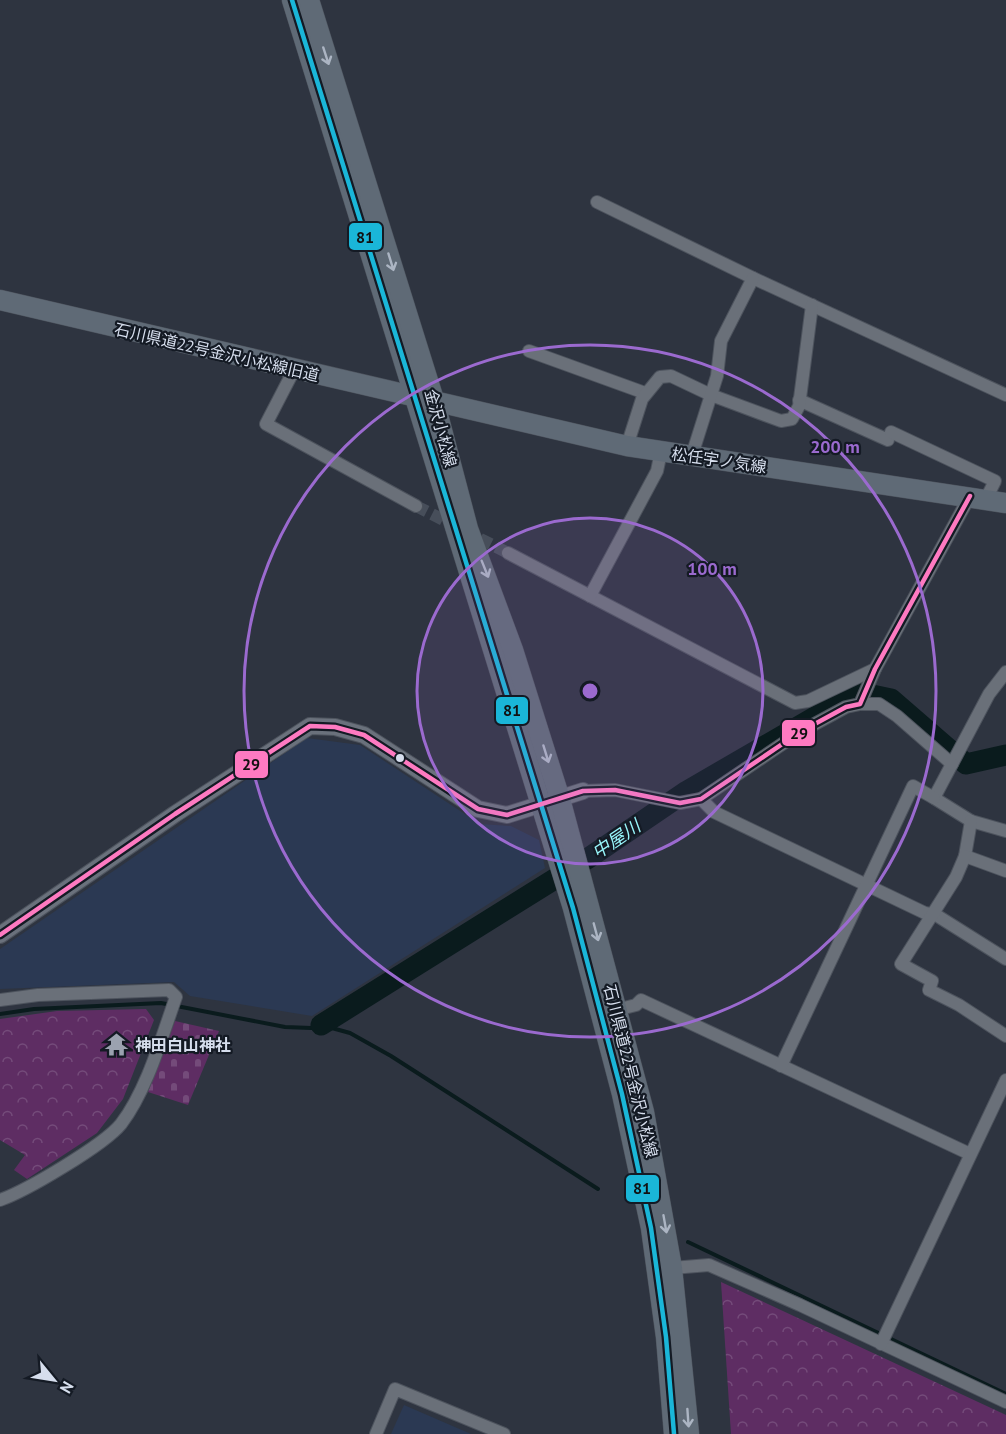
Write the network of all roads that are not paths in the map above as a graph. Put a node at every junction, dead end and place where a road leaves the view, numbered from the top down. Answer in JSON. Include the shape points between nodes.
{"nodes":[{"id":1,"x":292,"y":0,"type":"edge"},
{"id":2,"x":309,"y":0,"type":"edge"},
{"id":3,"x":597,"y":202,"type":"dead end"},
{"id":4,"x":753,"y":278,"type":"junction"},
{"id":5,"x":0,"y":300,"type":"edge"},
{"id":6,"x":812,"y":305,"type":"junction"},
{"id":7,"x":529,"y":351,"type":"dead end"},
{"id":8,"x":294,"y":370,"type":"junction"},
{"id":9,"x":645,"y":393,"type":"junction"},
{"id":10,"x":711,"y":395,"type":"junction"},
{"id":11,"x":1006,"y":395,"type":"edge"},
{"id":12,"x":414,"y":396,"type":"junction"},
{"id":13,"x":434,"y":400,"type":"junction"},
{"id":14,"x":799,"y":400,"type":"junction"},
{"id":15,"x":627,"y":446,"type":"junction"},
{"id":16,"x":661,"y":452,"type":"junction"},
{"id":17,"x":692,"y":455,"type":"junction"},
{"id":18,"x":978,"y":498,"type":"junction"},
{"id":19,"x":1006,"y":503,"type":"edge"},
{"id":20,"x":416,"y":506,"type":"tunnel mouth"},
{"id":21,"x":508,"y":553,"type":"tunnel mouth"},
{"id":22,"x":590,"y":596,"type":"junction"},
{"id":23,"x":875,"y":669,"type":"junction"},
{"id":24,"x":1006,"y":672,"type":"edge"},
{"id":25,"x":864,"y":695,"type":"junction"},
{"id":26,"x":956,"y":758,"type":"junction"},
{"id":27,"x":583,"y":791,"type":"joint"},
{"id":28,"x":934,"y":798,"type":"junction"},
{"id":29,"x":560,"y":799,"type":"junction"},
{"id":30,"x":701,"y":799,"type":"junction"},
{"id":31,"x":540,"y":806,"type":"junction"},
{"id":32,"x":971,"y":821,"type":"junction"},
{"id":33,"x":1006,"y":831,"type":"edge"},
{"id":34,"x":965,"y":856,"type":"junction"},
{"id":35,"x":566,"y":857,"type":"junction"},
{"id":36,"x":1006,"y":871,"type":"edge"},
{"id":37,"x":574,"y":882,"type":"junction"},
{"id":38,"x":867,"y":885,"type":"junction"},
{"id":39,"x":931,"y":914,"type":"junction"},
{"id":40,"x":0,"y":935,"type":"edge"},
{"id":41,"x":1006,"y":959,"type":"edge"},
{"id":42,"x":0,"y":1000,"type":"edge"},
{"id":43,"x":616,"y":1010,"type":"junction"},
{"id":44,"x":1006,"y":1036,"type":"edge"},
{"id":45,"x":781,"y":1066,"type":"junction"},
{"id":46,"x":1006,"y":1080,"type":"edge"},
{"id":47,"x":970,"y":1154,"type":"junction"},
{"id":48,"x":0,"y":1200,"type":"edge"},
{"id":49,"x":672,"y":1268,"type":"junction"},
{"id":50,"x":883,"y":1338,"type":"junction"},
{"id":51,"x":1006,"y":1402,"type":"edge"},
{"id":52,"x":376,"y":1434,"type":"edge"},
{"id":53,"x":504,"y":1434,"type":"edge"},
{"id":54,"x":674,"y":1434,"type":"edge"},
{"id":55,"x":689,"y":1434,"type":"edge"}],
"edges":[{"from":1,"to":12,"type":"main road","name":"金沢小松線"},
{"from":2,"to":13,"type":"main road","name":"金沢小松線","one_way":true},
{"from":3,"to":4,"type":"street"},
{"from":4,"to":6,"type":"street"},
{"from":4,"to":10,"type":"street","via":[[721,341]]},
{"from":5,"to":8,"type":"main road","name":"石川県道22号金沢小松線旧道"},
{"from":6,"to":11,"type":"street"},
{"from":6,"to":14,"type":"street"},
{"from":7,"to":9,"type":"street"},
{"from":8,"to":12,"type":"main road","name":"石川県道22号金沢小松線旧道"},
{"from":8,"to":20,"type":"street","via":[[266,424]]},
{"from":9,"to":10,"type":"street","via":[[660,376],[672,376]]},
{"from":9,"to":15,"type":"street"},
{"from":10,"to":14,"type":"street","via":[[782,421],[792,419]]},
{"from":10,"to":17,"type":"street"},
{"from":12,"to":13,"type":"main road","name":"石川県道22号金沢小松線旧道"},
{"from":12,"to":31,"type":"main road","name":"金沢小松線","via":[[527,752]]},
{"from":13,"to":15,"type":"main road","name":"松任宇ノ気線"},
{"from":13,"to":29,"type":"main road","name":"金沢小松線","one_way":true,"via":[[468,529],[513,650]]},
{"from":14,"to":18,"type":"street","via":[[995,481]]},
{"from":15,"to":16,"type":"main road","name":"松任宇ノ気線"},
{"from":16,"to":17,"type":"main road","name":"松任宇ノ気線"},
{"from":16,"to":22,"type":"street","via":[[657,471]]},
{"from":17,"to":18,"type":"main road","name":"松任宇ノ気線"},
{"from":18,"to":19,"type":"main road","name":"松任宇ノ気線"},
{"from":18,"to":23,"type":"street"},
{"from":21,"to":22,"type":"street"},
{"from":22,"to":23,"type":"street","via":[[795,703],[808,701]]},
{"from":23,"to":25,"type":"street"},
{"from":24,"to":26,"type":"street","via":[[989,694]]},
{"from":25,"to":26,"type":"street"},
{"from":25,"to":30,"type":"street","via":[[800,732]]},
{"from":26,"to":28,"type":"street"},
{"from":27,"to":29,"type":"street"},
{"from":27,"to":30,"type":"street","via":[[615,790],[680,803]]},
{"from":28,"to":32,"type":"street"},
{"from":28,"to":38,"type":"street","via":[[913,786]]},
{"from":29,"to":31,"type":"street"},
{"from":29,"to":35,"type":"main road","name":"金沢小松線"},
{"from":30,"to":38,"type":"street","via":[[714,812]]},
{"from":31,"to":35,"type":"main road","name":"金沢小松線"},
{"from":31,"to":40,"type":"street","via":[[507,816],[478,809],[364,735],[335,727],[310,726]]},
{"from":32,"to":33,"type":"street"},
{"from":32,"to":34,"type":"street"},
{"from":34,"to":36,"type":"street"},
{"from":34,"to":39,"type":"street"},
{"from":35,"to":37,"type":"main road","name":"石川県道22号金沢小松線"},
{"from":37,"to":43,"type":"main road","name":"石川県道22号金沢小松線","one_way":true},
{"from":37,"to":54,"type":"main road","name":"石川県道22号金沢小松線","via":[[651,1228]]},
{"from":38,"to":39,"type":"street"},
{"from":38,"to":45,"type":"street"},
{"from":39,"to":41,"type":"street"},
{"from":39,"to":44,"type":"street","via":[[901,964],[932,981],[929,990]]},
{"from":42,"to":48,"type":"street","via":[[169,990],[176,997],[137,1096],[119,1126],[28,1188]]},
{"from":43,"to":45,"type":"street","via":[[641,1000]]},
{"from":43,"to":49,"type":"main road","name":"石川県道22号金沢小松線","one_way":true,"via":[[644,1112]]},
{"from":45,"to":47,"type":"street"},
{"from":46,"to":47,"type":"street"},
{"from":47,"to":50,"type":"street"},
{"from":49,"to":50,"type":"street","via":[[709,1265]]},
{"from":49,"to":55,"type":"main road","name":"石川県道22号金沢小松線","one_way":true},
{"from":50,"to":51,"type":"street"},
{"from":52,"to":53,"type":"street","via":[[395,1389]]}]}
